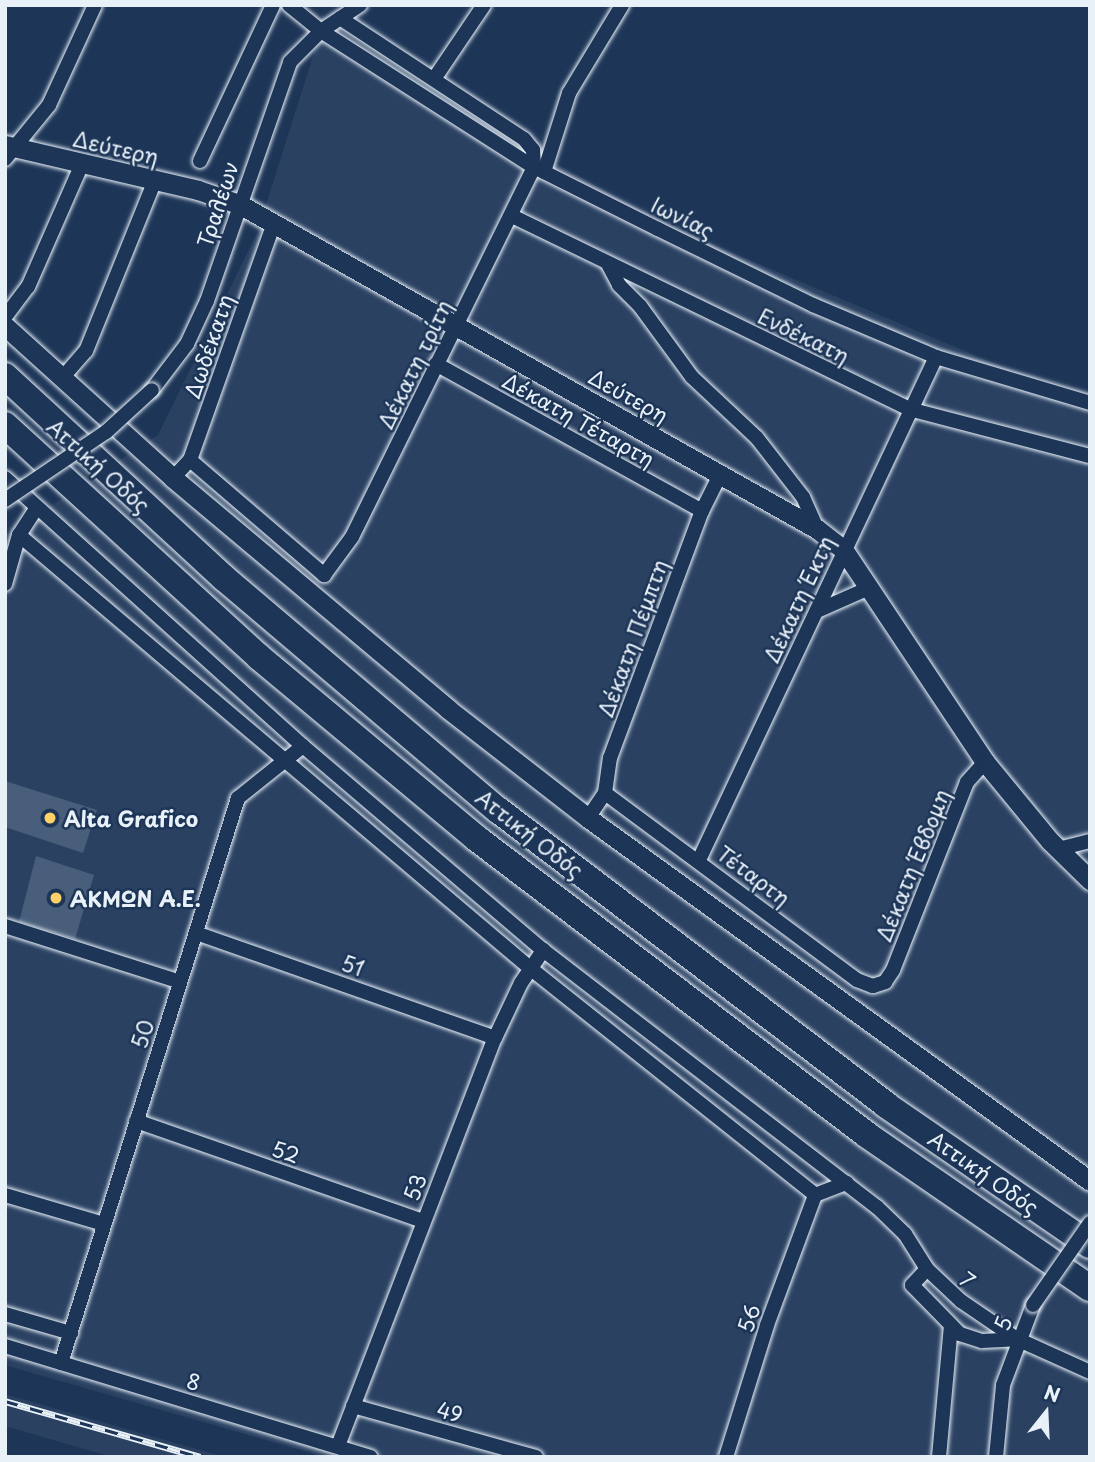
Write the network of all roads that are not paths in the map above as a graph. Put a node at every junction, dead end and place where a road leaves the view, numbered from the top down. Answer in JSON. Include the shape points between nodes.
{"nodes":[{"id":1,"x":95,"y":5,"type":"edge"},
{"id":2,"x":273,"y":5,"type":"edge"},
{"id":3,"x":289,"y":5,"type":"edge"},
{"id":4,"x":360,"y":5,"type":"edge"},
{"id":5,"x":484,"y":5,"type":"edge"},
{"id":6,"x":622,"y":5,"type":"edge"},
{"id":7,"x":340,"y":18,"type":"junction"},
{"id":8,"x":321,"y":31,"type":"junction"},
{"id":9,"x":433,"y":79,"type":"junction"},
{"id":10,"x":8,"y":150,"type":"edge"},
{"id":11,"x":83,"y":162,"type":"junction"},
{"id":12,"x":200,"y":162,"type":"dead end"},
{"id":13,"x":539,"y":169,"type":"junction"},
{"id":14,"x":155,"y":180,"type":"junction"},
{"id":15,"x":239,"y":204,"type":"junction"},
{"id":16,"x":512,"y":216,"type":"junction"},
{"id":17,"x":274,"y":223,"type":"junction"},
{"id":18,"x":608,"y":264,"type":"junction"},
{"id":19,"x":5,"y":317,"type":"edge"},
{"id":20,"x":456,"y":324,"type":"junction"},
{"id":21,"x":5,"y":326,"type":"edge"},
{"id":22,"x":936,"y":357,"type":"junction"},
{"id":23,"x":436,"y":364,"type":"junction"},
{"id":24,"x":5,"y":376,"type":"edge"},
{"id":25,"x":63,"y":377,"type":"junction"},
{"id":26,"x":1090,"y":403,"type":"edge"},
{"id":27,"x":909,"y":409,"type":"junction"},
{"id":28,"x":5,"y":425,"type":"edge"},
{"id":29,"x":1090,"y":456,"type":"edge"},
{"id":30,"x":190,"y":460,"type":"junction"},
{"id":31,"x":721,"y":473,"type":"junction"},
{"id":32,"x":5,"y":478,"type":"edge"},
{"id":33,"x":173,"y":478,"type":"junction"},
{"id":34,"x":5,"y":499,"type":"edge"},
{"id":35,"x":36,"y":509,"type":"junction"},
{"id":36,"x":702,"y":511,"type":"junction"},
{"id":37,"x":817,"y":529,"type":"junction"},
{"id":38,"x":19,"y":535,"type":"junction"},
{"id":39,"x":842,"y":549,"type":"junction"},
{"id":40,"x":5,"y":584,"type":"edge"},
{"id":41,"x":869,"y":588,"type":"junction"},
{"id":42,"x":817,"y":611,"type":"junction"},
{"id":43,"x":303,"y":746,"type":"junction"},
{"id":44,"x":284,"y":759,"type":"junction"},
{"id":45,"x":985,"y":762,"type":"junction"},
{"id":46,"x":605,"y":793,"type":"junction"},
{"id":47,"x":588,"y":818,"type":"junction"},
{"id":48,"x":1090,"y":841,"type":"edge"},
{"id":49,"x":1058,"y":849,"type":"junction"},
{"id":50,"x":699,"y":860,"type":"junction"},
{"id":51,"x":1090,"y":880,"type":"edge"},
{"id":52,"x":5,"y":926,"type":"edge"},
{"id":53,"x":196,"y":933,"type":"junction"},
{"id":54,"x":543,"y":950,"type":"junction"},
{"id":55,"x":530,"y":968,"type":"junction"},
{"id":56,"x":180,"y":982,"type":"junction"},
{"id":57,"x":879,"y":984,"type":"joint"},
{"id":58,"x":495,"y":1038,"type":"junction"},
{"id":59,"x":136,"y":1121,"type":"junction"},
{"id":60,"x":1090,"y":1181,"type":"edge"},
{"id":61,"x":847,"y":1183,"type":"junction"},
{"id":62,"x":5,"y":1195,"type":"edge"},
{"id":63,"x":815,"y":1195,"type":"junction"},
{"id":64,"x":423,"y":1222,"type":"junction"},
{"id":65,"x":1090,"y":1223,"type":"edge"},
{"id":66,"x":104,"y":1224,"type":"junction"},
{"id":67,"x":1090,"y":1245,"type":"edge"},
{"id":68,"x":927,"y":1269,"type":"junction"},
{"id":69,"x":1090,"y":1288,"type":"edge"},
{"id":70,"x":5,"y":1314,"type":"edge"},
{"id":71,"x":951,"y":1326,"type":"junction"},
{"id":72,"x":71,"y":1334,"type":"junction"},
{"id":73,"x":1017,"y":1339,"type":"junction"},
{"id":74,"x":5,"y":1346,"type":"edge"},
{"id":75,"x":61,"y":1363,"type":"junction"},
{"id":76,"x":1090,"y":1372,"type":"edge"},
{"id":77,"x":354,"y":1406,"type":"junction"},
{"id":78,"x":338,"y":1446,"type":"junction"},
{"id":79,"x":371,"y":1457,"type":"edge"},
{"id":80,"x":536,"y":1457,"type":"edge"},
{"id":81,"x":726,"y":1457,"type":"edge"},
{"id":82,"x":939,"y":1457,"type":"edge"},
{"id":83,"x":996,"y":1457,"type":"edge"}],
"edges":[{"from":1,"to":10,"type":"street","via":[[49,105]]},
{"from":2,"to":12,"type":"street"},
{"from":3,"to":8,"type":"street","name":"Ιωνίας"},
{"from":4,"to":7,"type":"street","name":"Τραλέων"},
{"from":5,"to":9,"type":"street"},
{"from":6,"to":13,"type":"street","name":"Δέκατη τρίτη","via":[[569,93]]},
{"from":7,"to":8,"type":"street","name":"Τραλέων"},
{"from":7,"to":9,"type":"street"},
{"from":8,"to":13,"type":"street","name":"Ιωνίας"},
{"from":8,"to":15,"type":"street","name":"Τραλέων","via":[[290,62],[281,78]]},
{"from":9,"to":13,"type":"street","via":[[527,141]]},
{"from":10,"to":11,"type":"street","name":"Δεύτερη"},
{"from":11,"to":14,"type":"street","name":"Δεύτερη"},
{"from":11,"to":19,"type":"street","via":[[27,287]]},
{"from":13,"to":16,"type":"street","name":"Δέκατη τρίτη"},
{"from":13,"to":22,"type":"street","name":"Ιωνίας","via":[[813,305]]},
{"from":14,"to":15,"type":"street","name":"Δεύτερη"},
{"from":14,"to":25,"type":"street","via":[[86,351]]},
{"from":15,"to":17,"type":"street","name":"Δεύτερη"},
{"from":15,"to":34,"type":"street","name":"Τραλέων","bridge":true,"via":[[198,323],[152,390],[106,432]]},
{"from":16,"to":18,"type":"street","name":"Ενδέκατη"},
{"from":16,"to":20,"type":"street","name":"Δέκατη τρίτη"},
{"from":17,"to":20,"type":"street","name":"Δεύτερη"},
{"from":17,"to":30,"type":"street","name":"Δωδέκατη"},
{"from":18,"to":27,"type":"street","name":"Ενδέκατη"},
{"from":18,"to":37,"type":"street","via":[[619,285],[692,377],[757,438],[803,497]]},
{"from":20,"to":23,"type":"street","name":"Δέκατη τρίτη"},
{"from":20,"to":31,"type":"street","name":"Δεύτερη"},
{"from":21,"to":25,"type":"street"},
{"from":22,"to":26,"type":"street","name":"Ιωνίας"},
{"from":22,"to":27,"type":"street","name":"Δέκατη Έκτη"},
{"from":23,"to":30,"type":"street","name":"Δέκατη τρίτη","via":[[352,537],[324,575]]},
{"from":23,"to":36,"type":"street","name":"Δέκατη Τέταρτη"},
{"from":24,"to":67,"type":"highway","name":"Αττική Οδός","via":[[224,578],[498,810],[887,1105]]},
{"from":25,"to":33,"type":"street"},
{"from":27,"to":29,"type":"street","name":"Ενδέκατη"},
{"from":27,"to":39,"type":"street","name":"Δέκατη Έκτη"},
{"from":28,"to":69,"type":"highway","name":"Αττική Οδός","via":[[259,657],[476,838],[867,1135]]},
{"from":30,"to":33,"type":"street","name":"Δωδέκατη"},
{"from":31,"to":36,"type":"street","name":"Δέκατη Πέμπτη"},
{"from":31,"to":37,"type":"street","name":"Δεύτερη"},
{"from":32,"to":35,"type":"street","name":"7"},
{"from":33,"to":47,"type":"street","via":[[448,709]]},
{"from":35,"to":38,"type":"street"},
{"from":35,"to":43,"type":"street","name":"7"},
{"from":36,"to":46,"type":"street","name":"Δέκατη Πέμπτη","via":[[610,758]]},
{"from":37,"to":39,"type":"street","name":"Δεύτερη"},
{"from":38,"to":40,"type":"street"},
{"from":38,"to":44,"type":"street"},
{"from":39,"to":41,"type":"street","name":"Δεύτερη"},
{"from":39,"to":42,"type":"street","name":"Δέκατη Έκτη"},
{"from":41,"to":42,"type":"street"},
{"from":41,"to":45,"type":"street","name":"Δεύτερη"},
{"from":42,"to":50,"type":"street","name":"Δέκατη Έκτη"},
{"from":43,"to":44,"type":"street","name":"50"},
{"from":43,"to":54,"type":"street","name":"7"},
{"from":44,"to":53,"type":"street","name":"50","via":[[238,798]]},
{"from":44,"to":55,"type":"street"},
{"from":45,"to":49,"type":"street","name":"Δεύτερη"},
{"from":45,"to":57,"type":"street","name":"Δέκατη Έβδομη","via":[[967,782],[893,970]]},
{"from":46,"to":47,"type":"street","name":"Δέκατη Πέμπτη"},
{"from":46,"to":50,"type":"street","name":"Τέταρτη"},
{"from":47,"to":60,"type":"street"},
{"from":48,"to":49,"type":"street"},
{"from":49,"to":51,"type":"street","name":"Δεύτερη"},
{"from":50,"to":57,"type":"street","name":"Τέταρτη","via":[[858,980]]},
{"from":52,"to":56,"type":"street"},
{"from":53,"to":56,"type":"street","name":"50"},
{"from":53,"to":58,"type":"street","name":"51"},
{"from":54,"to":55,"type":"street","name":"53"},
{"from":54,"to":61,"type":"street","name":"7"},
{"from":55,"to":58,"type":"street","name":"53"},
{"from":55,"to":63,"type":"street"},
{"from":56,"to":59,"type":"street","name":"50"},
{"from":58,"to":64,"type":"street","name":"53"},
{"from":59,"to":64,"type":"street","name":"52"},
{"from":59,"to":66,"type":"street","name":"50"},
{"from":61,"to":63,"type":"street"},
{"from":61,"to":68,"type":"street","name":"7","via":[[891,1219]]},
{"from":62,"to":66,"type":"street"},
{"from":63,"to":81,"type":"street","name":"56","via":[[767,1325]]},
{"from":64,"to":77,"type":"street","name":"53"},
{"from":65,"to":73,"type":"street","name":"5","bridge":true,"via":[[1033,1305]]},
{"from":66,"to":72,"type":"street","name":"50"},
{"from":68,"to":71,"type":"street","via":[[912,1285]]},
{"from":68,"to":73,"type":"street","name":"7","via":[[961,1301]]},
{"from":70,"to":72,"type":"street"},
{"from":71,"to":73,"type":"street","via":[[982,1341]]},
{"from":71,"to":82,"type":"street"},
{"from":72,"to":75,"type":"street","name":"50"},
{"from":73,"to":76,"type":"street","name":"7"},
{"from":73,"to":83,"type":"street","name":"5","via":[[1003,1385]]},
{"from":74,"to":75,"type":"street","name":"8"},
{"from":75,"to":78,"type":"street","name":"8"},
{"from":77,"to":78,"type":"street","name":"53"},
{"from":77,"to":80,"type":"street","name":"49"},
{"from":78,"to":79,"type":"street","name":"8"}]}
